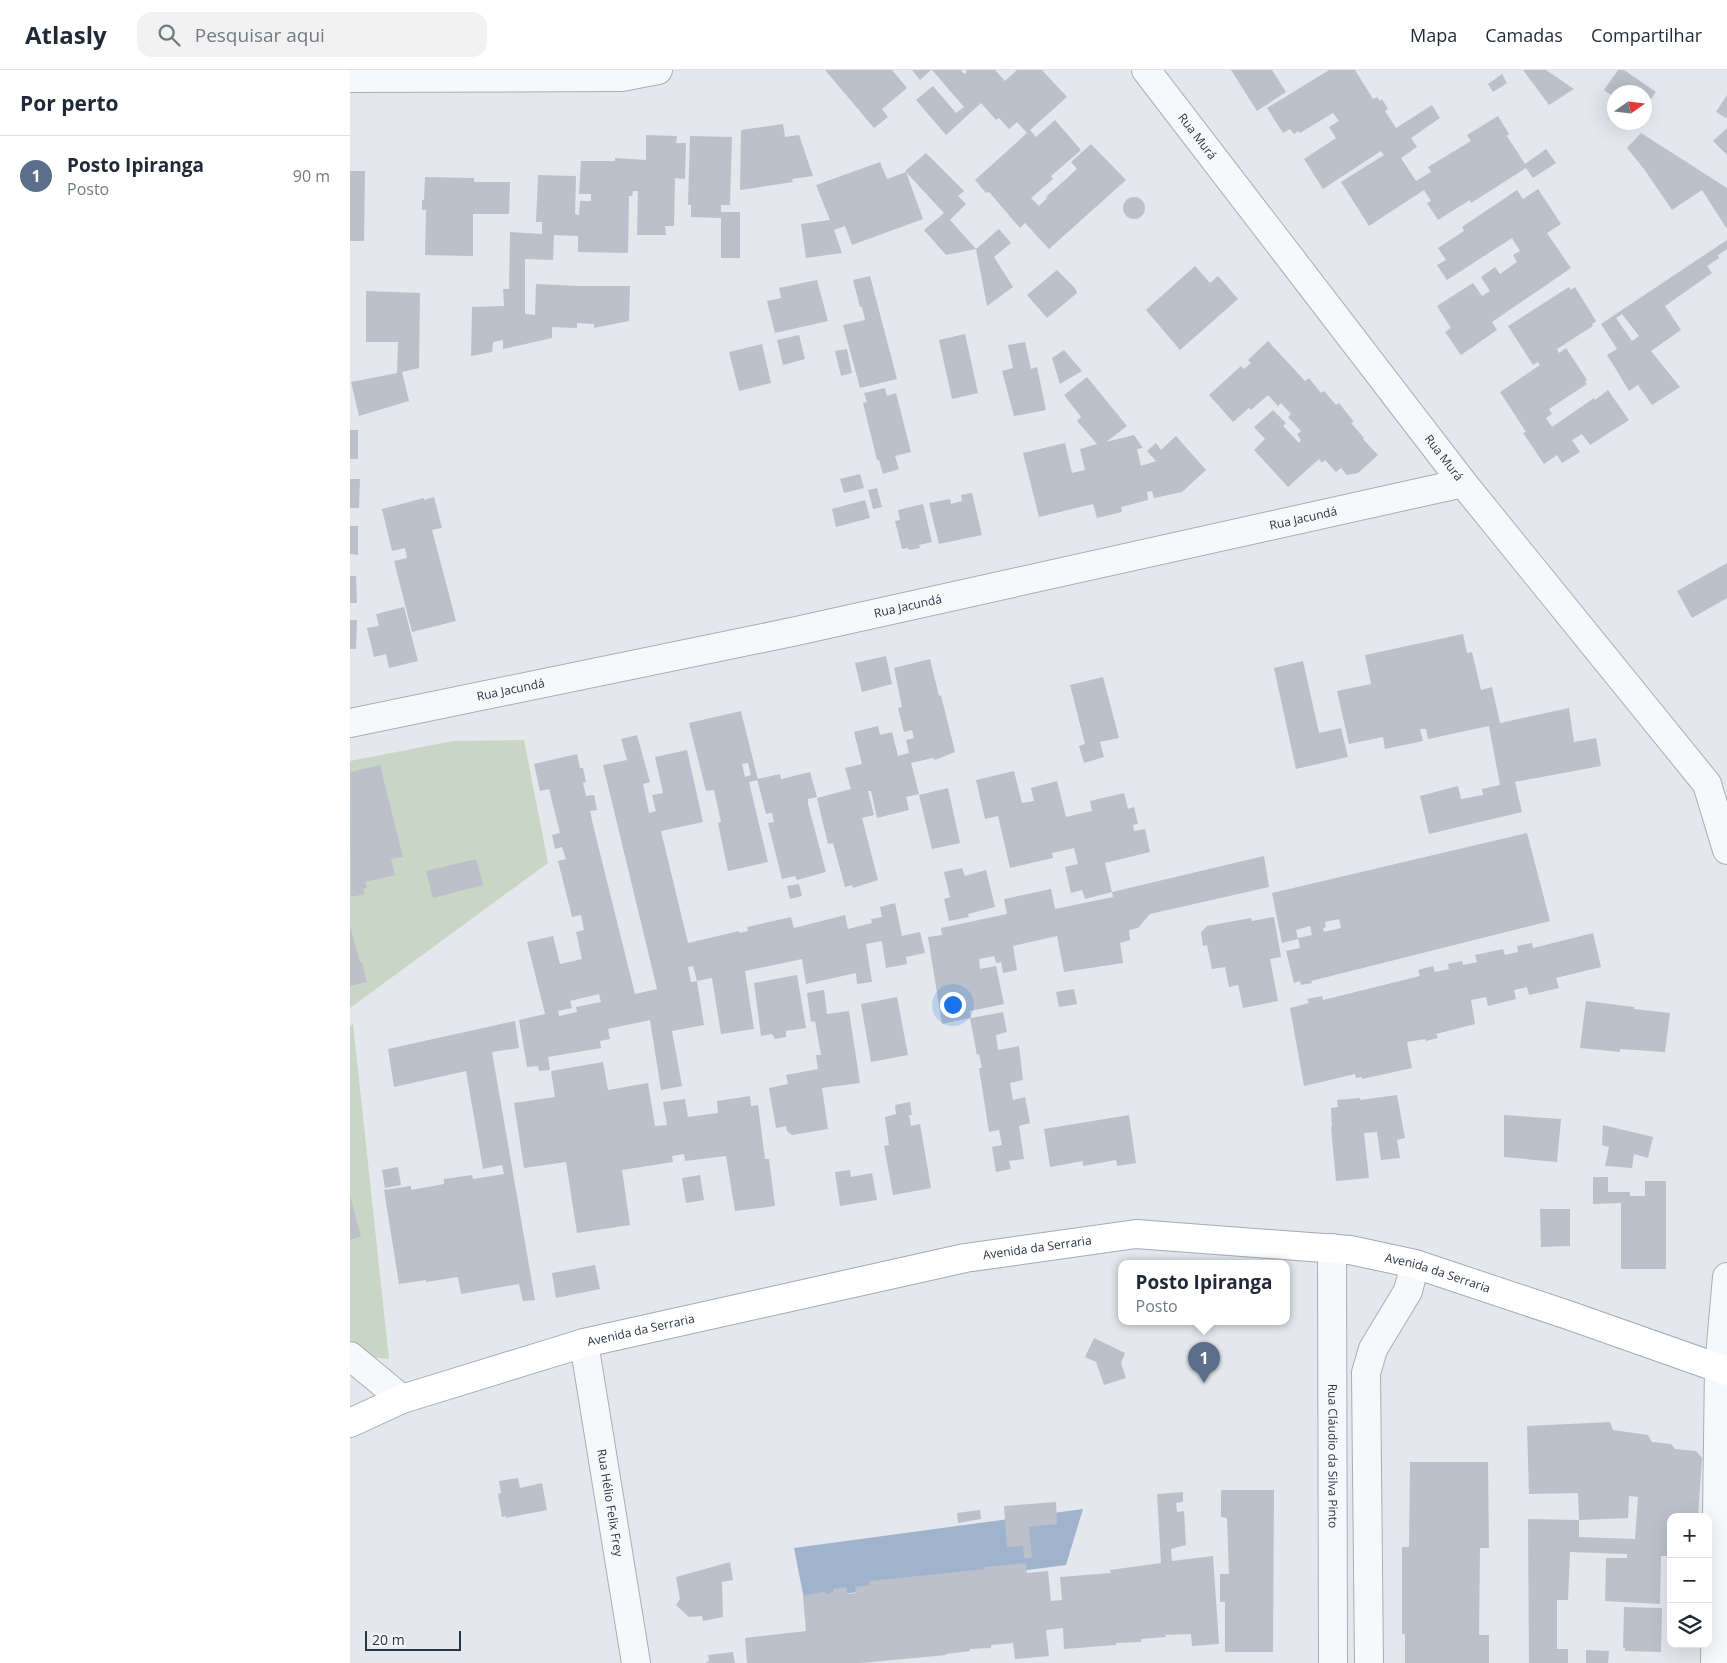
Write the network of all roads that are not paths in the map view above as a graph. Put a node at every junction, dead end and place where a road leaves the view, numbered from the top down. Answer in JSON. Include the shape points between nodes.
{"nodes":[{"id":1,"x":658,"y":70,"type":"edge"},
{"id":2,"x":1146,"y":70,"type":"edge"},
{"id":3,"x":350,"y":78,"type":"edge"},
{"id":4,"x":1463,"y":483,"type":"junction"},
{"id":5,"x":350,"y":723,"type":"edge"},
{"id":6,"x":1727,"y":850,"type":"edge"},
{"id":7,"x":1332,"y":1248,"type":"junction"},
{"id":8,"x":1415,"y":1264,"type":"junction"},
{"id":9,"x":1727,"y":1277,"type":"edge"},
{"id":10,"x":584,"y":1343,"type":"junction"},
{"id":11,"x":350,"y":1356,"type":"edge"},
{"id":12,"x":1723,"y":1369,"type":"edge"},
{"id":13,"x":402,"y":1399,"type":"junction"},
{"id":14,"x":353,"y":1418,"type":"edge"},
{"id":15,"x":636,"y":1663,"type":"edge"},
{"id":16,"x":1332,"y":1663,"type":"edge"},
{"id":17,"x":1369,"y":1663,"type":"edge"},
{"id":18,"x":1715,"y":1663,"type":"edge"}],
"edges":[{"from":1,"to":3,"type":"street","via":[[622,76]]},
{"from":2,"to":4,"type":"street","name":"Rua Murá"},
{"from":4,"to":5,"type":"street","name":"Rua Jacundá","via":[[792,632]]},
{"from":4,"to":6,"type":"street","name":"Rua Murá","via":[[1707,784]]},
{"from":7,"to":8,"type":"main road","name":"Avenida da Serraria"},
{"from":7,"to":10,"type":"main road","name":"Avenida da Serraria","via":[[1136,1234],[965,1258]]},
{"from":7,"to":16,"type":"street","name":"Rua Cláudio da Silva Pinto"},
{"from":8,"to":12,"type":"main road","name":"Avenida da Serraria"},
{"from":8,"to":17,"type":"street","via":[[1408,1291],[1373,1349],[1366,1373]]},
{"from":9,"to":12,"type":"street","via":[[1720,1338]]},
{"from":10,"to":13,"type":"main road","name":"Avenida da Serraria"},
{"from":10,"to":15,"type":"street","name":"Rua Hélio Felix Frey"},
{"from":11,"to":13,"type":"street"},
{"from":12,"to":18,"type":"street"},
{"from":13,"to":14,"type":"main road","name":"Avenida da Serraria"}]}
